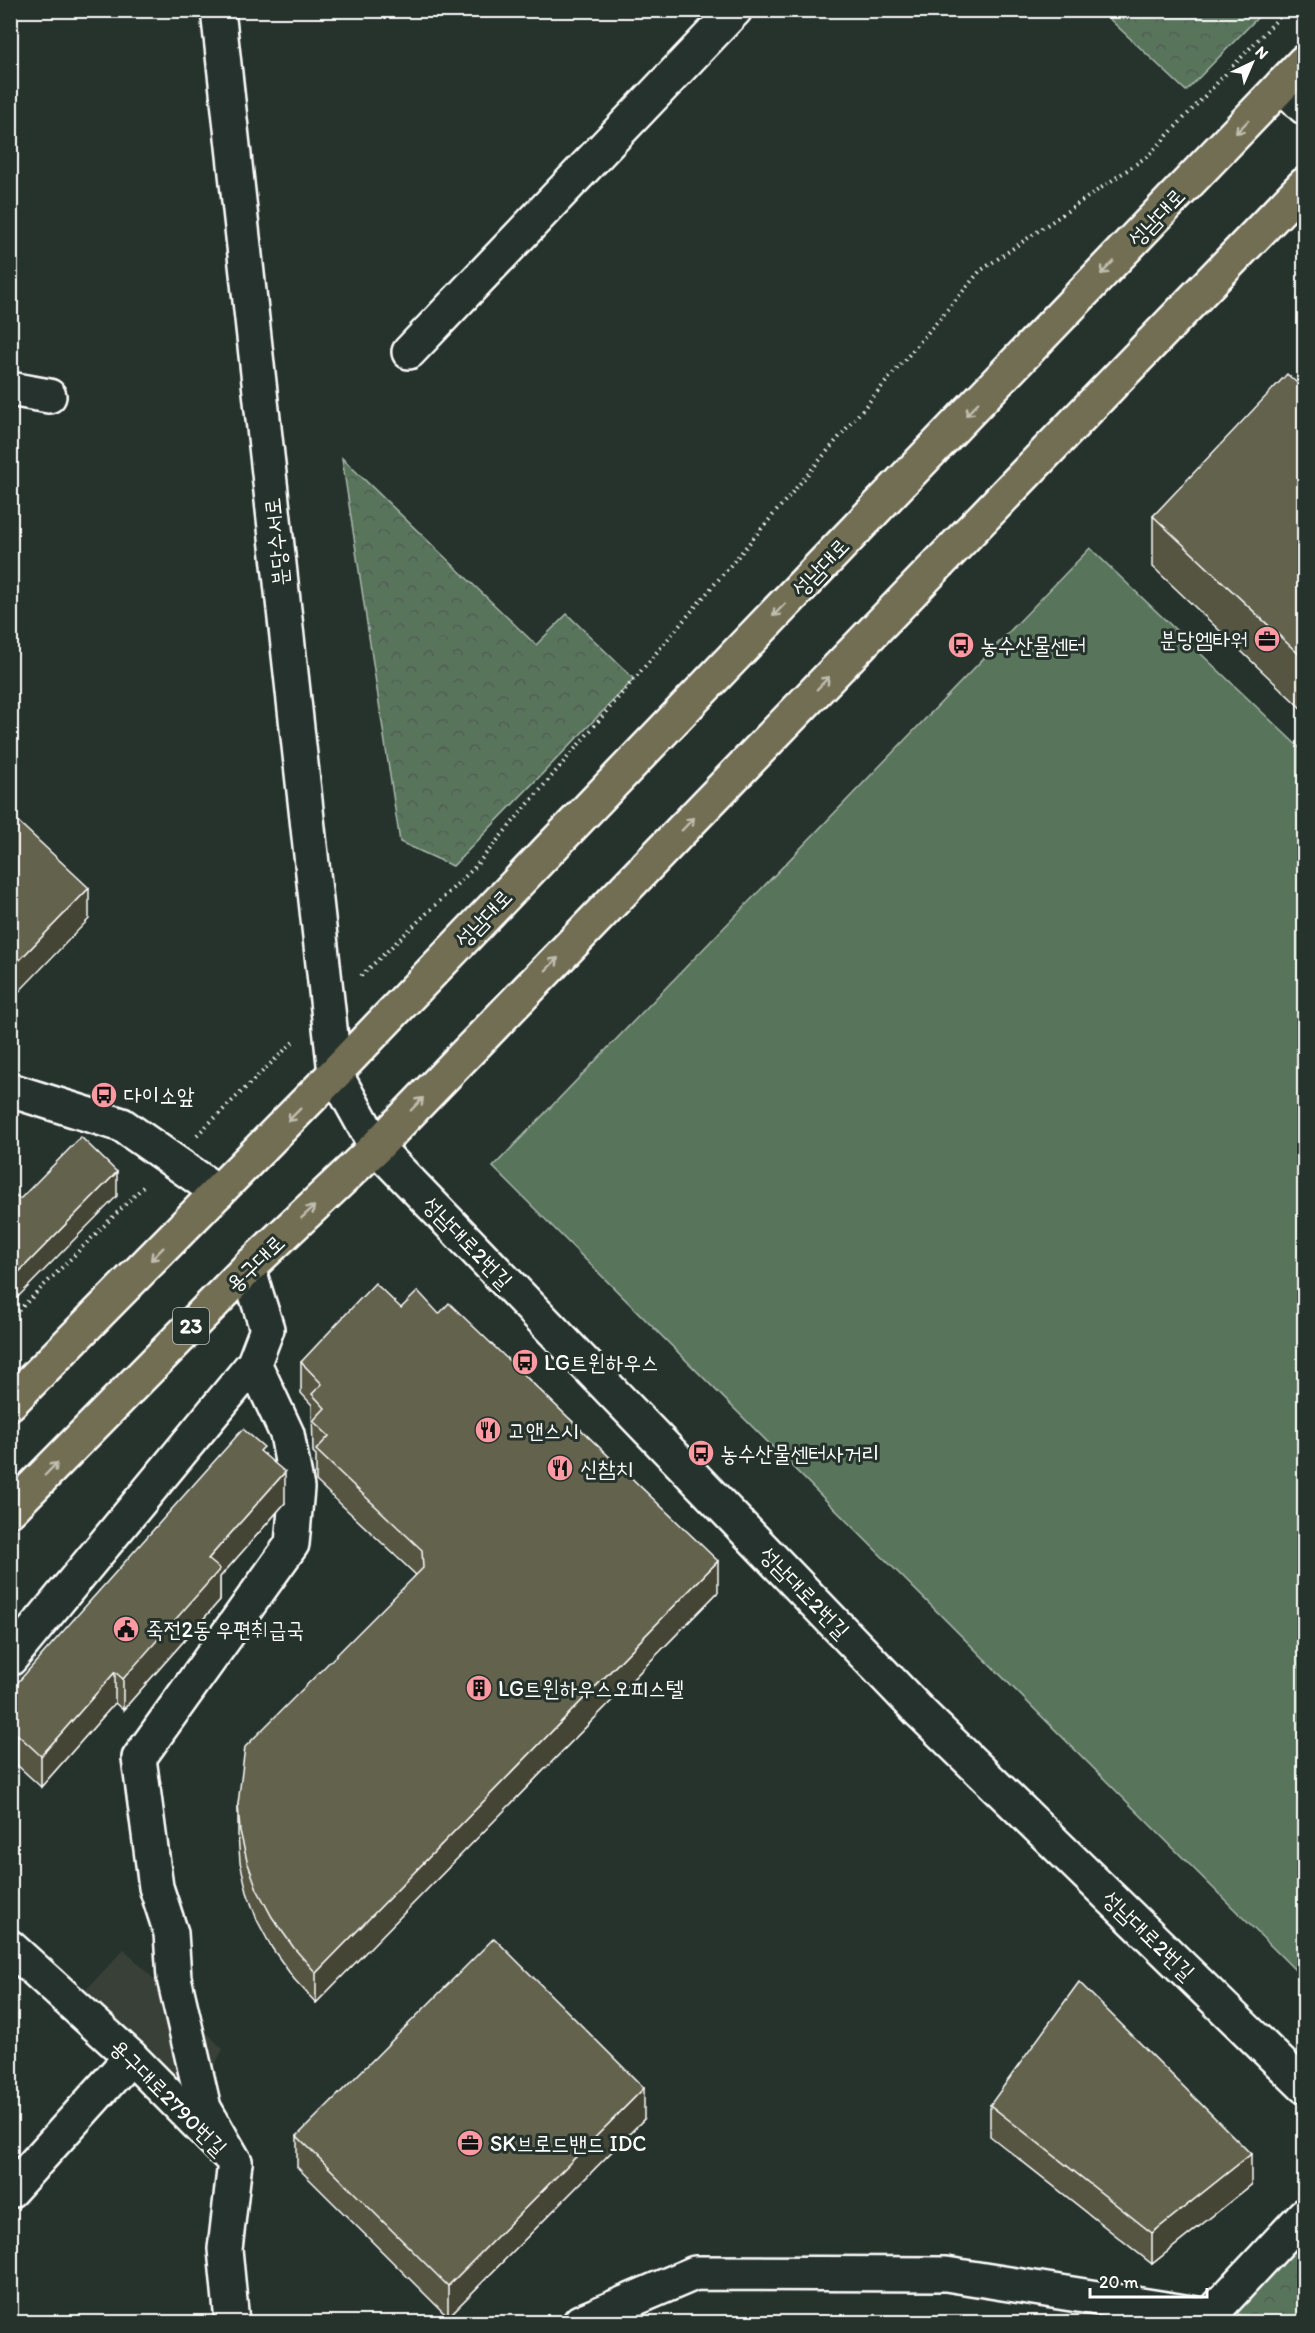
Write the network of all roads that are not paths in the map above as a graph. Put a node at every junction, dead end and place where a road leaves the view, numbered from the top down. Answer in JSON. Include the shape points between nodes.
{"nodes":[{"id":1,"x":218,"y":10,"type":"edge"},
{"id":2,"x":735,"y":10,"type":"edge"},
{"id":3,"x":1305,"y":62,"type":"edge"},
{"id":4,"x":1293,"y":96,"type":"edge"},
{"id":5,"x":1305,"y":184,"type":"edge"},
{"id":6,"x":409,"y":352,"type":"dead end"},
{"id":7,"x":10,"y":389,"type":"edge"},
{"id":8,"x":49,"y":396,"type":"dead end"},
{"id":9,"x":335,"y":1073,"type":"junction"},
{"id":10,"x":10,"y":1090,"type":"edge"},
{"id":11,"x":376,"y":1146,"type":"junction"},
{"id":12,"x":218,"y":1192,"type":"junction"},
{"id":13,"x":248,"y":1268,"type":"junction"},
{"id":14,"x":254,"y":1363,"type":"junction"},
{"id":15,"x":10,"y":1402,"type":"edge"},
{"id":16,"x":10,"y":1510,"type":"edge"},
{"id":17,"x":10,"y":1659,"type":"edge"},
{"id":18,"x":10,"y":1947,"type":"edge"},
{"id":19,"x":131,"y":2057,"type":"junction"},
{"id":20,"x":1305,"y":2086,"type":"edge"},
{"id":21,"x":235,"y":2162,"type":"junction"},
{"id":22,"x":10,"y":2191,"type":"edge"},
{"id":23,"x":1305,"y":2215,"type":"edge"},
{"id":24,"x":1211,"y":2320,"type":"edge"},
{"id":25,"x":232,"y":2322,"type":"edge"},
{"id":26,"x":580,"y":2322,"type":"edge"}],
"edges":[{"from":1,"to":9,"type":"street","name":"분당수서로"},
{"from":2,"to":6,"type":"street"},
{"from":3,"to":4,"type":"main road","name":"성남대로"},
{"from":4,"to":9,"type":"main road","name":"성남대로","one_way":true},
{"from":11,"to":5,"type":"main road","one_way":true},
{"from":7,"to":8,"type":"street"},
{"from":9,"to":11,"type":"street","name":"성남대로2번길"},
{"from":9,"to":12,"type":"main road","one_way":true},
{"from":10,"to":12,"type":"street","via":[[122,1125]]},
{"from":13,"to":11,"type":"main road","name":"용구대로","number":"23","one_way":true},
{"from":11,"to":20,"type":"street","name":"성남대로2번길","via":[[921,1713]]},
{"from":12,"to":15,"type":"main road","one_way":true},
{"from":13,"to":14,"type":"street","via":[[267,1329]]},
{"from":16,"to":13,"type":"main road","name":"용구대로","number":"23","one_way":true},
{"from":14,"to":17,"type":"street"},
{"from":14,"to":21,"type":"street","via":[[287,1434],[297,1488],[292,1544],[139,1758],[156,1887],[171,1933],[174,1978],[204,2108]]},
{"from":18,"to":19,"type":"street","name":"용구대로2790번길"},
{"from":19,"to":21,"type":"street","name":"용구대로2790번길"},
{"from":19,"to":22,"type":"street"},
{"from":21,"to":25,"type":"street","name":"용구대로2790번길","via":[[225,2249]]},
{"from":23,"to":24,"type":"street"},
{"from":24,"to":26,"type":"street","via":[[946,2274],[695,2273]]}]}
